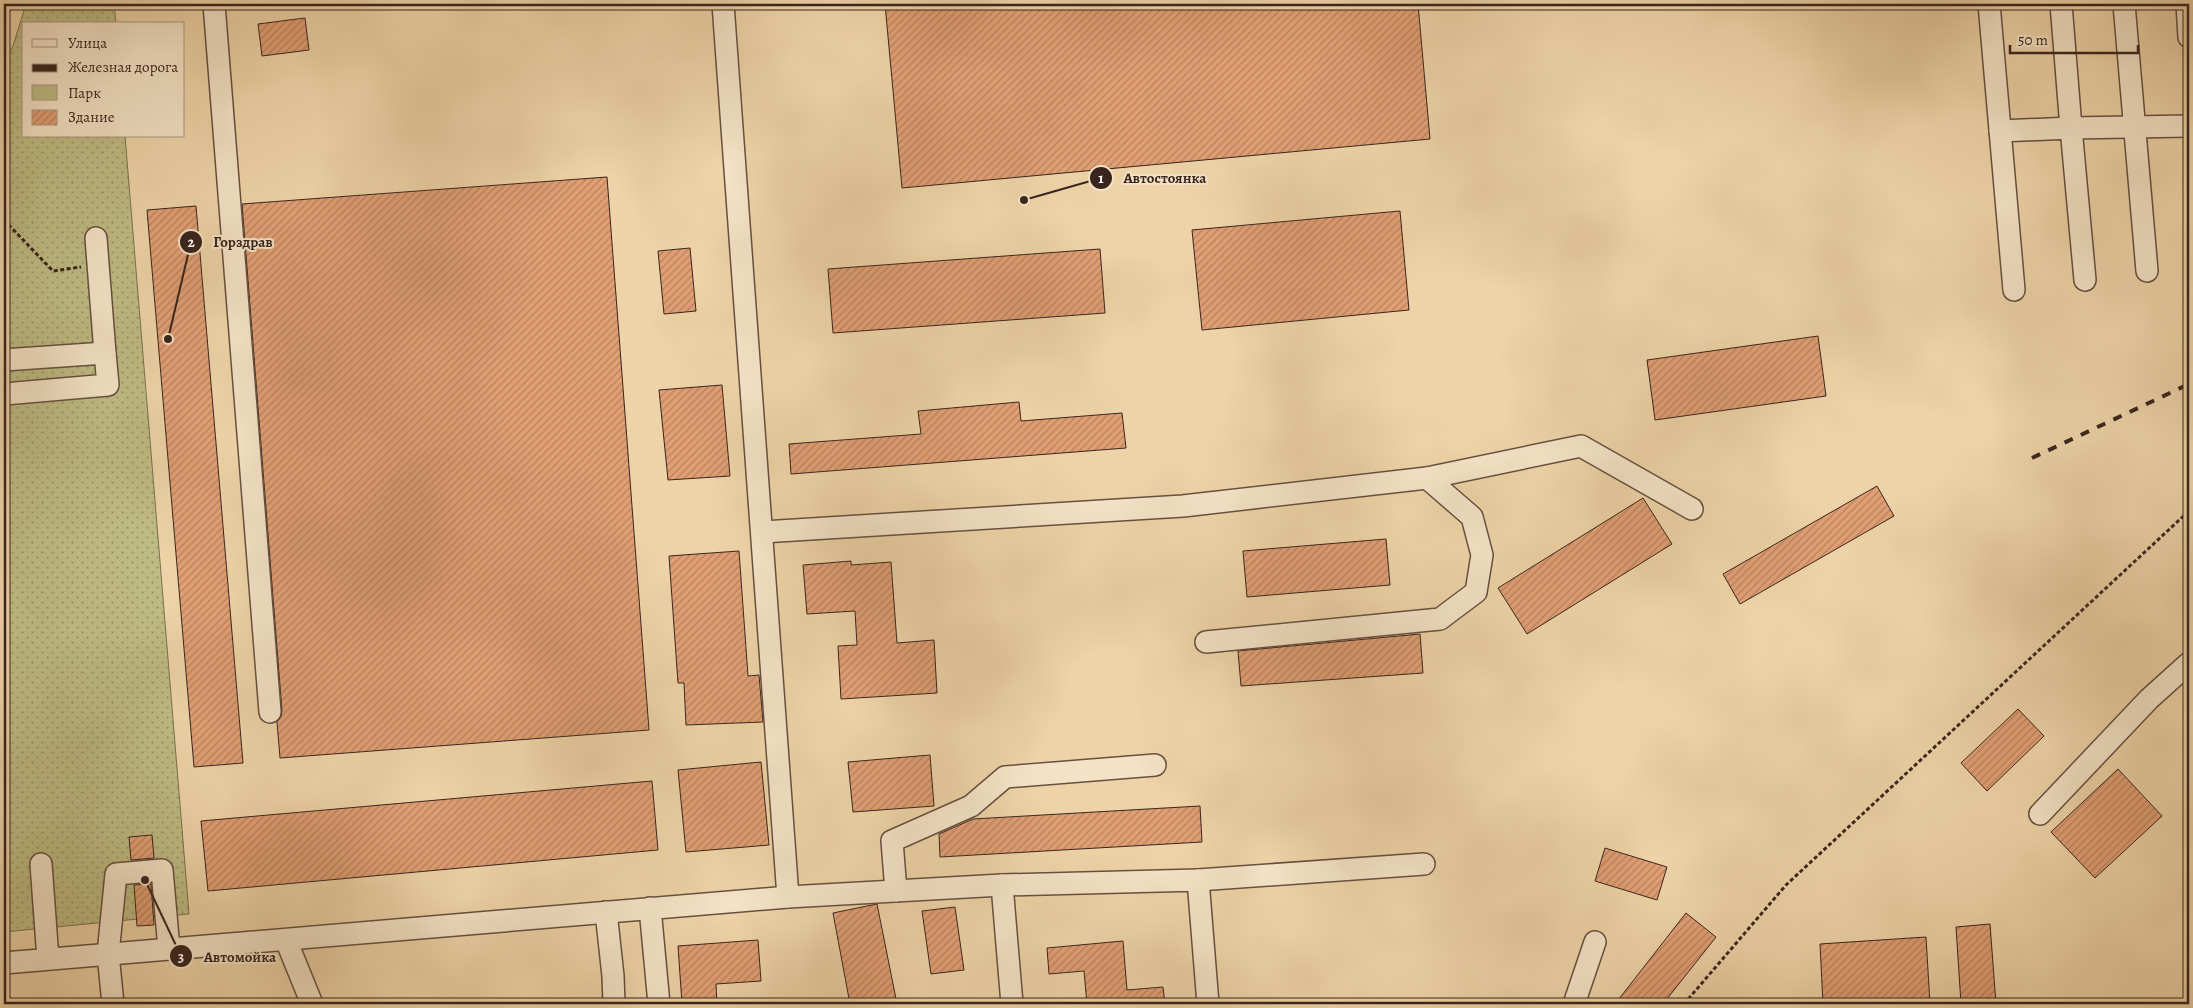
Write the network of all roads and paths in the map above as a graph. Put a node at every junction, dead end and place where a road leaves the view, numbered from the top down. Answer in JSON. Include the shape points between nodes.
{"nodes":[{"id":1,"x":11,"y":4,"type":"edge"},
{"id":2,"x":214,"y":4,"type":"edge"},
{"id":3,"x":723,"y":4,"type":"edge"},
{"id":4,"x":1989,"y":4,"type":"edge"},
{"id":5,"x":2061,"y":4,"type":"edge"},
{"id":6,"x":2124,"y":4,"type":"edge"},
{"id":7,"x":2186,"y":4,"type":"edge"},
{"id":8,"x":4,"y":25,"type":"edge"},
{"id":9,"x":2189,"y":37,"type":"edge"},
{"id":10,"x":2189,"y":126,"type":"edge"},
{"id":11,"x":2134,"y":127,"type":"junction"},
{"id":12,"x":2071,"y":128,"type":"junction"},
{"id":13,"x":2000,"y":131,"type":"junction"},
{"id":14,"x":4,"y":220,"type":"edge"},
{"id":15,"x":96,"y":238,"type":"dead end"},
{"id":16,"x":98,"y":265,"type":"junction"},
{"id":17,"x":2147,"y":272,"type":"dead end"},
{"id":18,"x":2085,"y":280,"type":"dead end"},
{"id":19,"x":2014,"y":290,"type":"dead end"},
{"id":20,"x":105,"y":353,"type":"junction"},
{"id":21,"x":4,"y":360,"type":"edge"},
{"id":22,"x":4,"y":394,"type":"edge"},
{"id":23,"x":1427,"y":478,"type":"junction"},
{"id":24,"x":1692,"y":509,"type":"dead end"},
{"id":25,"x":2189,"y":511,"type":"edge"},
{"id":26,"x":762,"y":532,"type":"junction"},
{"id":27,"x":1206,"y":642,"type":"dead end"},
{"id":28,"x":2189,"y":663,"type":"edge"},
{"id":29,"x":270,"y":712,"type":"dead end"},
{"id":30,"x":1155,"y":765,"type":"dead end"},
{"id":31,"x":2040,"y":814,"type":"dead end"},
{"id":32,"x":41,"y":864,"type":"dead end"},
{"id":33,"x":1424,"y":864,"type":"dead end"},
{"id":34,"x":1198,"y":880,"type":"junction"},
{"id":35,"x":1002,"y":885,"type":"junction"},
{"id":36,"x":896,"y":891,"type":"junction"},
{"id":37,"x":788,"y":897,"type":"junction"},
{"id":38,"x":650,"y":908,"type":"junction"},
{"id":39,"x":606,"y":912,"type":"junction"},
{"id":40,"x":286,"y":940,"type":"junction"},
{"id":41,"x":1595,"y":942,"type":"dead end"},
{"id":42,"x":169,"y":949,"type":"junction"},
{"id":43,"x":108,"y":954,"type":"junction"},
{"id":44,"x":48,"y":959,"type":"junction"},
{"id":45,"x":4,"y":963,"type":"edge"},
{"id":46,"x":4,"y":990,"type":"edge"},
{"id":47,"x":5,"y":1004,"type":"edge"},
{"id":48,"x":113,"y":1004,"type":"edge"},
{"id":49,"x":312,"y":1004,"type":"edge"},
{"id":50,"x":614,"y":1004,"type":"edge"},
{"id":51,"x":659,"y":1004,"type":"edge"},
{"id":52,"x":1012,"y":1004,"type":"edge"},
{"id":53,"x":1208,"y":1004,"type":"edge"},
{"id":54,"x":1574,"y":1004,"type":"edge"},
{"id":55,"x":1684,"y":1004,"type":"edge"}],
"edges":[{"from":1,"to":8,"type":"path"},
{"from":2,"to":29,"type":"street"},
{"from":3,"to":26,"type":"street"},
{"from":4,"to":13,"type":"street"},
{"from":5,"to":12,"type":"street"},
{"from":6,"to":11,"type":"street"},
{"from":7,"to":9,"type":"street"},
{"from":10,"to":11,"type":"street"},
{"from":11,"to":12,"type":"street"},
{"from":11,"to":17,"type":"street"},
{"from":12,"to":13,"type":"street"},
{"from":12,"to":18,"type":"street"},
{"from":13,"to":19,"type":"street"},
{"from":14,"to":16,"type":"path","via":[[53,271]]},
{"from":15,"to":16,"type":"street"},
{"from":16,"to":20,"type":"street"},
{"from":20,"to":21,"type":"street"},
{"from":20,"to":22,"type":"street","via":[[108,385]]},
{"from":23,"to":24,"type":"street","via":[[1582,446]]},
{"from":23,"to":26,"type":"street","via":[[1183,506]]},
{"from":23,"to":27,"type":"street","via":[[1472,517],[1482,556],[1476,592],[1440,619]]},
{"from":25,"to":55,"type":"path","via":[[1786,885]]},
{"from":26,"to":37,"type":"street"},
{"from":28,"to":31,"type":"street","via":[[2149,699]]},
{"from":30,"to":36,"type":"street","via":[[1005,778],[971,806],[892,842]]},
{"from":32,"to":44,"type":"street"},
{"from":33,"to":34,"type":"street"},
{"from":34,"to":35,"type":"street"},
{"from":34,"to":53,"type":"street"},
{"from":35,"to":36,"type":"street"},
{"from":35,"to":52,"type":"street"},
{"from":36,"to":37,"type":"street"},
{"from":37,"to":38,"type":"street"},
{"from":38,"to":39,"type":"street"},
{"from":38,"to":51,"type":"street"},
{"from":39,"to":40,"type":"street"},
{"from":39,"to":50,"type":"street"},
{"from":40,"to":42,"type":"street"},
{"from":40,"to":49,"type":"street"},
{"from":41,"to":54,"type":"street"},
{"from":42,"to":43,"type":"street"},
{"from":42,"to":43,"type":"street","via":[[162,870],[116,874]]},
{"from":43,"to":44,"type":"street"},
{"from":43,"to":48,"type":"street"},
{"from":44,"to":45,"type":"street"},
{"from":46,"to":47,"type":"path"}]}
